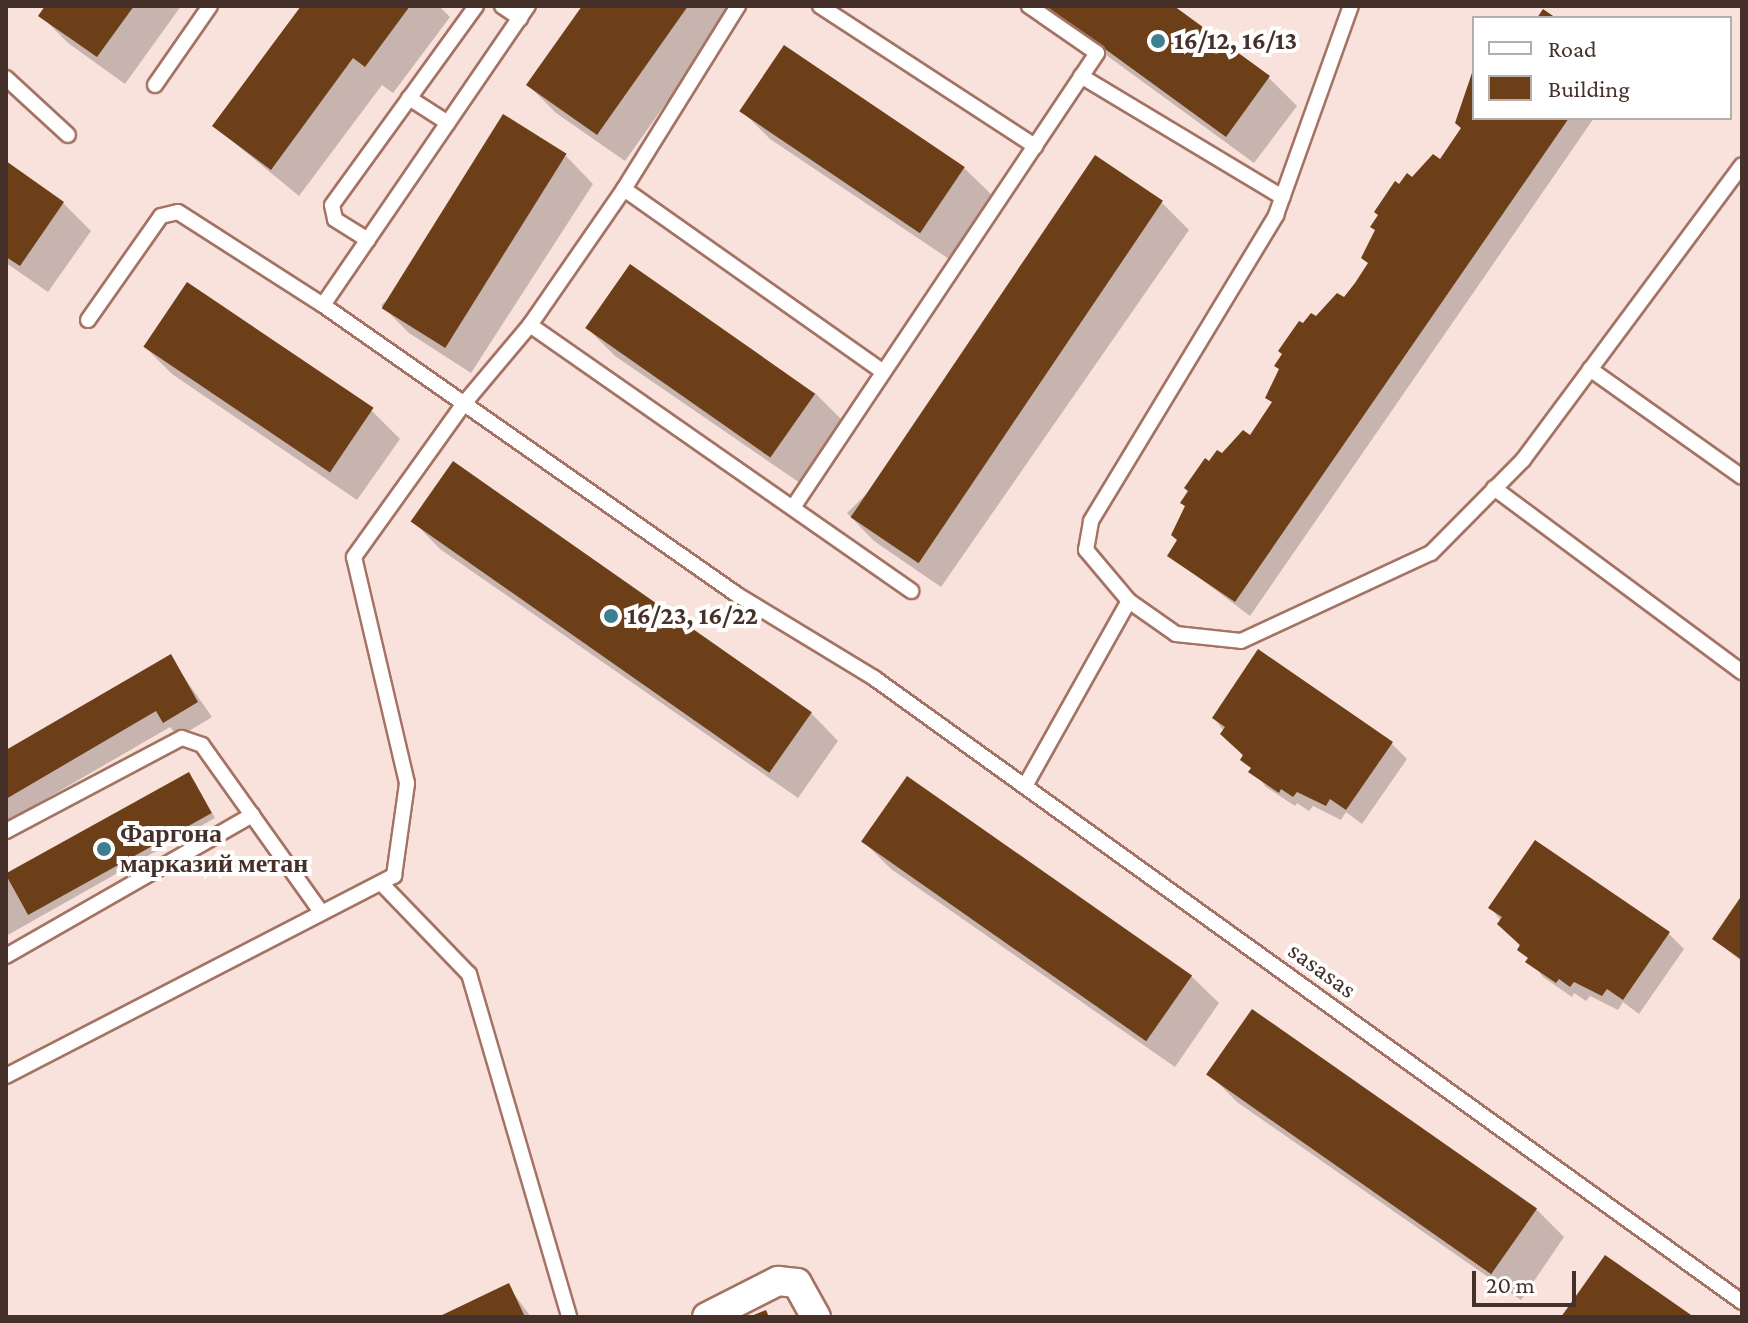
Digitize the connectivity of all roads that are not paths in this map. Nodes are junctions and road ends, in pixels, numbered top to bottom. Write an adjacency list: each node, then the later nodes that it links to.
1 (210, 6): 11 (lane)
2 (476, 6): 12 (lane)
3 (502, 6): 8 (lane)
4 (738, 6): 17 (lane)
5 (820, 6): 15 (lane)
6 (1029, 6): 9 (lane)
7 (1351, 6): 18 (lane)
8 (524, 12): 13 (lane)
9 (1081, 76): 15 (lane); 18 (lane)
10 (6, 78): 14 (lane)
11 (155, 85)
12 (409, 98): 13 (lane); 19 (lane)
13 (448, 123): 19 (lane)
14 (68, 135)
15 (1035, 146): 24 (lane)
16 (1742, 165): 23 (lane)
17 (624, 189): 22 (lane); 24 (lane)
18 (1282, 197): 30 (lane)
19 (368, 240): 20 (lane)
20 (323, 305): 21 (lane, sasasas); 25 (lane, sasasas)
21 (88, 320)
22 (530, 325): 25 (lane); 28 (lane)
23 (1590, 369): 26 (lane); 27 (lane)
24 (883, 372): 28 (lane)
25 (462, 406): 32 (lane, sasasas); 35 (lane)
26 (1742, 477)
27 (1494, 488): 30 (lane); 31 (lane)
28 (794, 506): 29 (lane)
29 (912, 591)
30 (1129, 601): 32 (lane)
31 (1742, 672)
32 (1025, 786): 39 (lane, sasasas)
33 (252, 815): 34 (lane); 36 (lane); 37 (lane)
34 (6, 831)
35 (381, 883): 36 (lane); 40 (lane)
36 (322, 913): 38 (lane)
37 (6, 956)
38 (6, 1076)
39 (1742, 1302)
40 (569, 1317)
41 (707, 1317): 42 (street)
42 (816, 1317)

